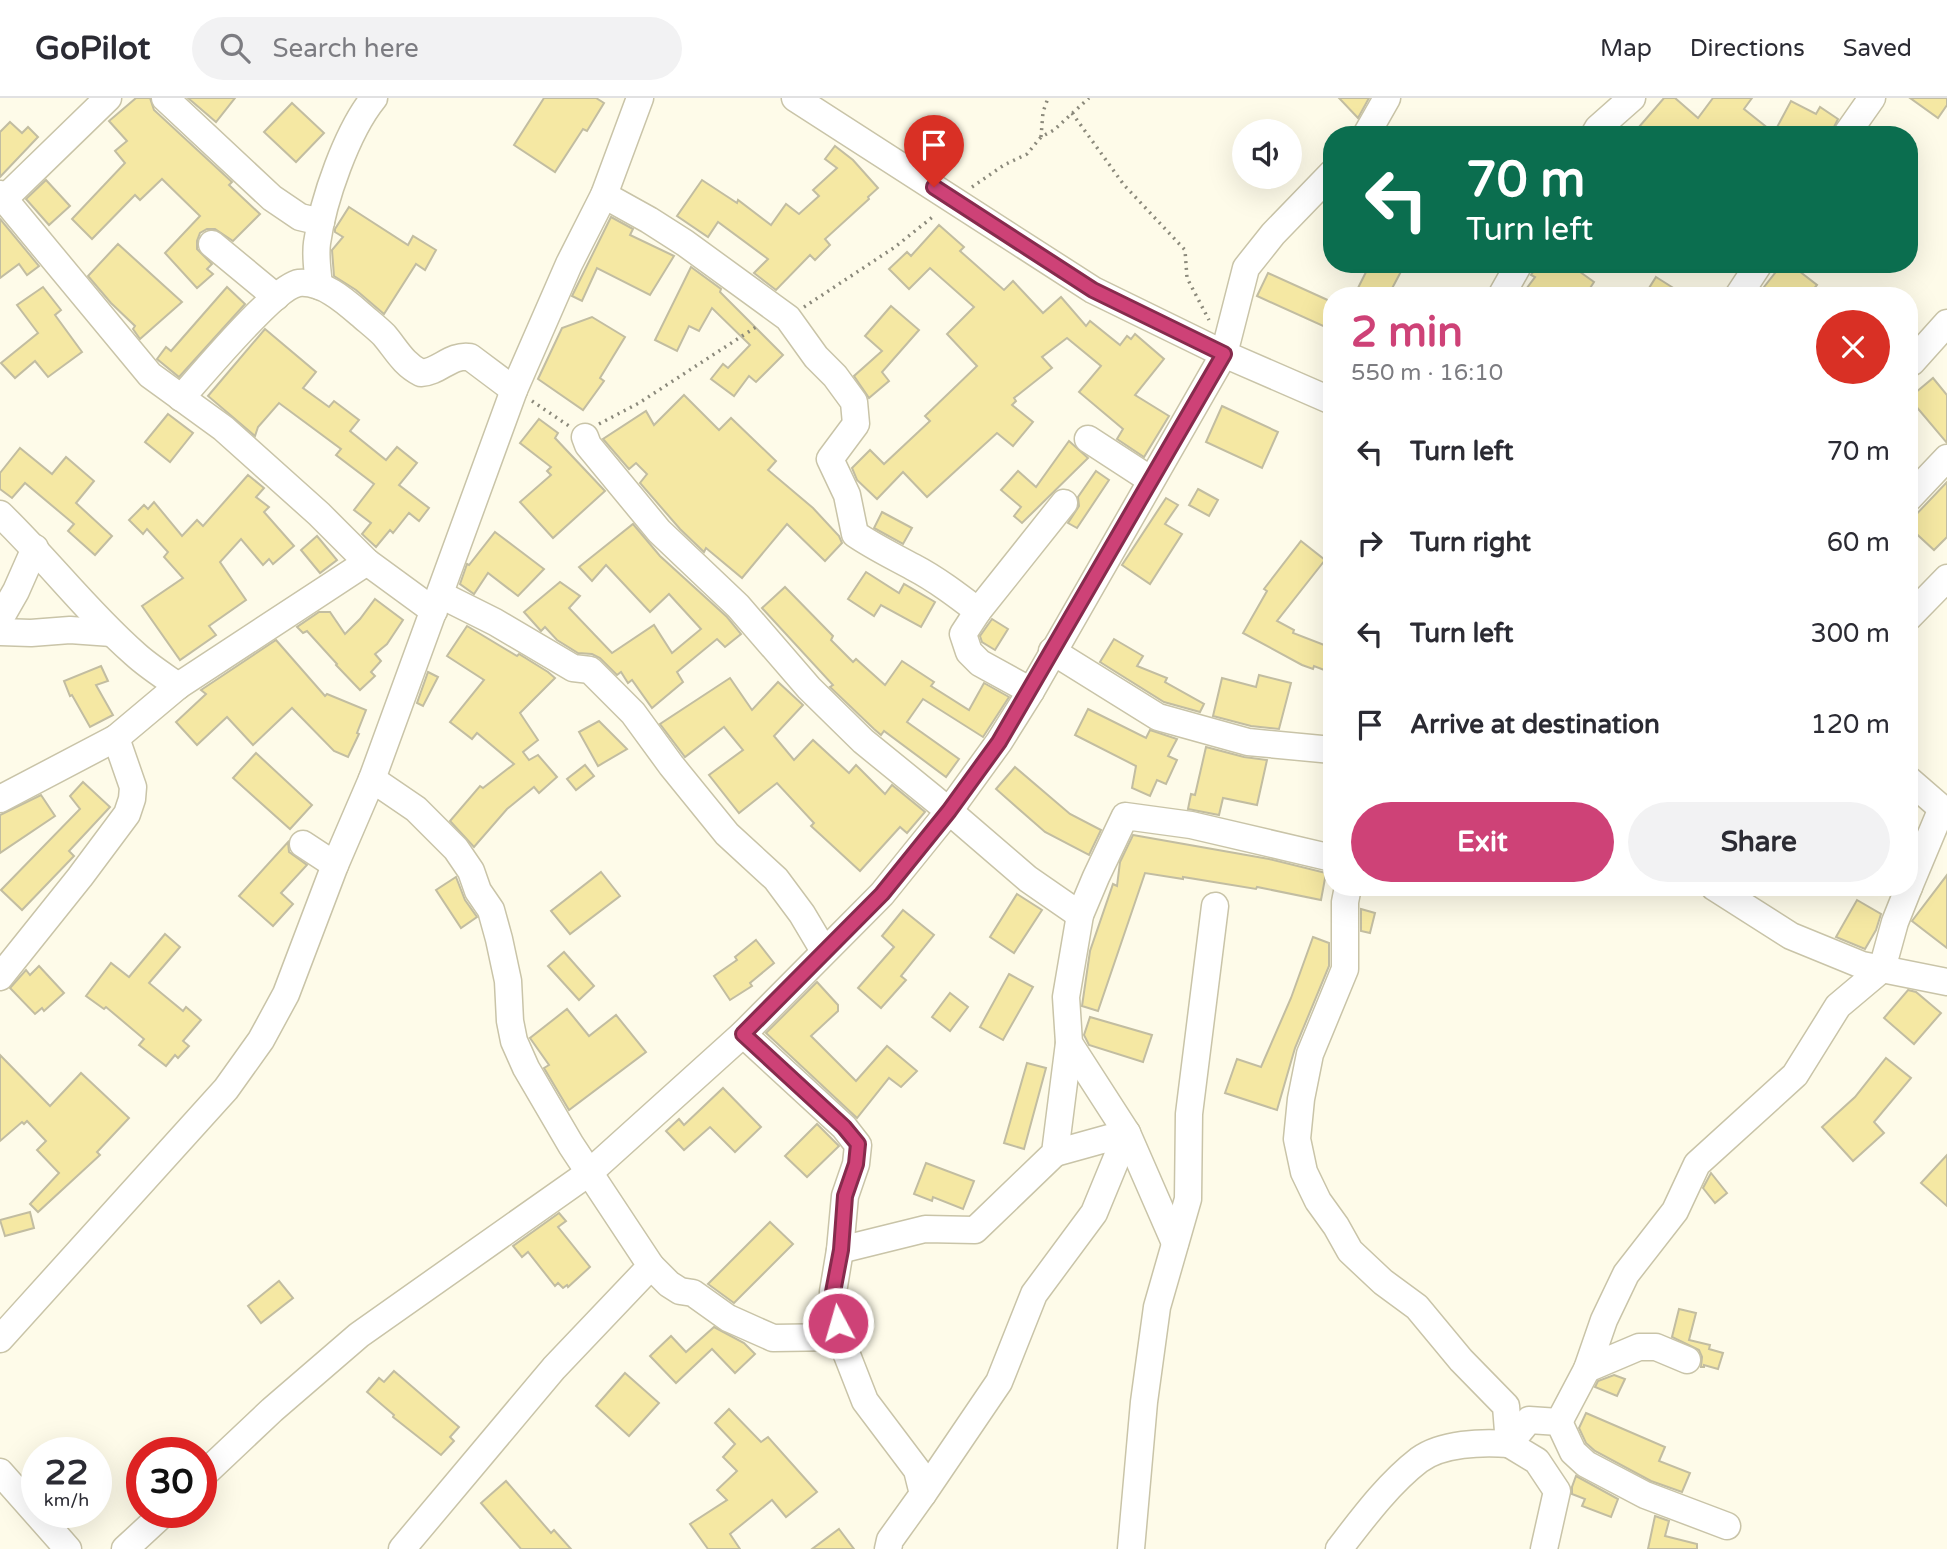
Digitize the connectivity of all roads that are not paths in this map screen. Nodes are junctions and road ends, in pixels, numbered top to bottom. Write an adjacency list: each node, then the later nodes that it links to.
1 (108, 98): 14 (street)
2 (165, 98): 15 (street)
3 (374, 98): 15 (street)
4 (640, 98): 13 (street)
5 (795, 98): 20 (street)
6 (1387, 98): 9 (street)
7 (1632, 98): 10 (street)
8 (1871, 98): 11 (street)
9 (1371, 126)
10 (1600, 126)
11 (1852, 126)
12 (1323, 182): 20 (street)
13 (604, 195): 22 (street); 37 (street)
14 (2, 196): 24 (street)
15 (321, 222): 17 (street)
16 (212, 244): 18 (street)
17 (318, 286): 18 (street); 22 (street)
18 (276, 297): 24 (street)
19 (1947, 323): 21 (street)
20 (1224, 354): 23 (street); 28 (street)
21 (1918, 355)
22 (514, 390): 35 (street)
23 (1323, 397)
24 (181, 398): 33 (street)
25 (585, 438): 49 (street)
26 (1088, 439): 28 (street)
27 (1947, 458): 29 (street)
28 (1151, 480): 41 (street)
29 (1918, 489)
30 (1064, 503): 37 (street)
31 (0, 514): 32 (street)
32 (35, 548): 38 (street); 40 (street)
33 (367, 562): 35 (street); 42 (street)
34 (1947, 578): 36 (street)
35 (437, 603): 46 (street); 60 (street)
36 (1918, 608)
37 (978, 611): 43 (street)
38 (0, 619)
39 (0, 632): 40 (street)
40 (112, 633): 42 (street)
41 (1052, 651): 43 (street); 45 (street)
42 (178, 687): 44 (street)
43 (1031, 691): 49 (street)
44 (117, 738): 48 (street); 62 (street)
45 (1323, 749)
46 (372, 779): 53 (street); 68 (street)
47 (1918, 788): 50 (street)
48 (0, 799)
49 (949, 811): 59 (street); 60 (street)
50 (1944, 811): 54 (street)
51 (303, 844): 53 (street)
52 (1323, 857): 59 (street)
53 (335, 864): 74 (street)
54 (1918, 867)
55 (1346, 896): 79 (street)
56 (1728, 896): 61 (street)
57 (1905, 896): 61 (street)
58 (1215, 906): 69 (street)
59 (1080, 915): 65 (street)
60 (824, 951): 64 (street)
61 (1882, 969): 63 (street); 72 (street)
62 (0, 977)
63 (1947, 982)
64 (743, 1034): 68 (street); 70 (street)
65 (1069, 1043): 66 (street); 67 (street)
66 (1127, 1133): 67 (street); 69 (street); 82 (street)
67 (1055, 1153): 70 (street)
68 (590, 1172): 71 (street); 80 (street)
69 (1175, 1243): 89 (street)
70 (841, 1250): 73 (street)
71 (651, 1266): 73 (street); 87 (street)
72 (1604, 1320): 75 (street); 77 (street)
73 (840, 1337): 82 (street)
74 (0, 1339)
75 (1639, 1347): 76 (street); 77 (street)
76 (1687, 1360)
77 (1587, 1369): 78 (street)
78 (1559, 1422): 79 (street); 83 (street)
79 (1509, 1444): 90 (street); 91 (street)
80 (217, 1462)
81 (4, 1484): 85 (street)
82 (923, 1494): 88 (street)
83 (1727, 1526)
84 (148, 1528): 86 (street)
85 (68, 1549)
86 (125, 1549)
87 (402, 1549)
88 (888, 1549)
89 (1131, 1549)
90 (1339, 1549)
91 (1544, 1549)

